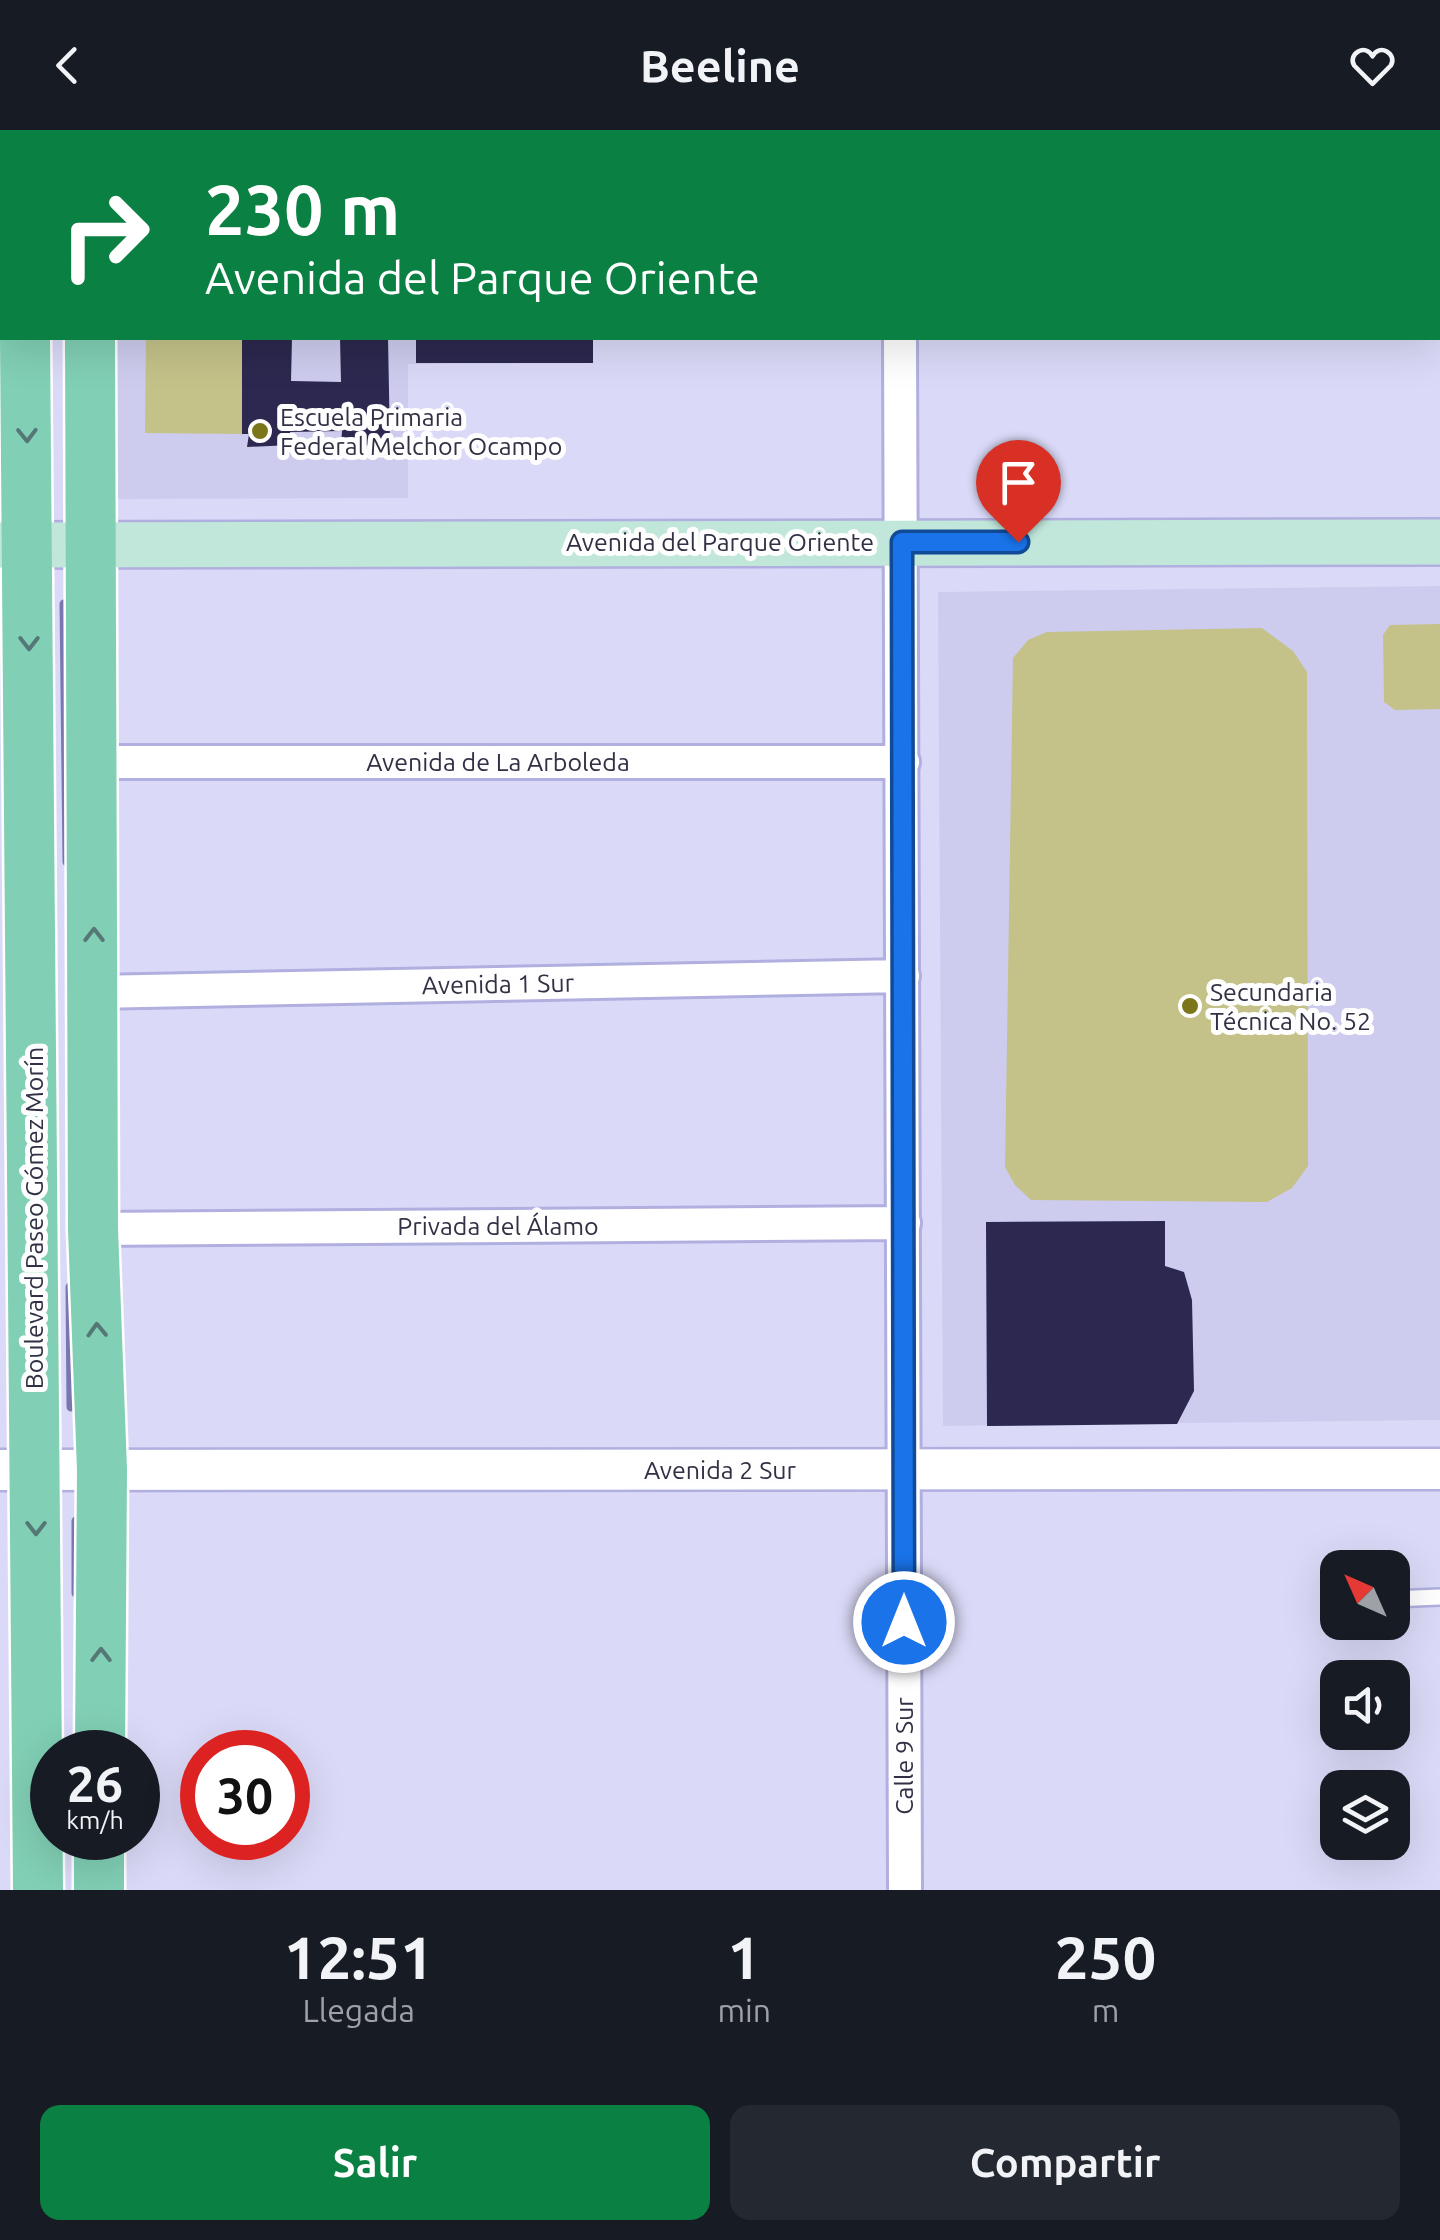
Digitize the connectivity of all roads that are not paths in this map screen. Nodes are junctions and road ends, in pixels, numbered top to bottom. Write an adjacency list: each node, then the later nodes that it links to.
1 (25, 340): 7 (main road, Boulevard Paseo Gómez Morín, one-way to 7)
2 (90, 340): 4 (main road)
3 (900, 340): 5 (street, Calle 9 Sur)
4 (93, 542): 5 (main road, Avenida del Parque Oriente); 7 (main road, Avenida del Parque Oriente); 8 (main road)
5 (902, 542): 6 (main road, Avenida del Parque Oriente); 9 (street, Calle 9 Sur)
6 (1440, 542)
7 (15, 545): 11 (main road, Boulevard Paseo Gómez Morín, one-way to 11)
8 (94, 762): 9 (street, Avenida de La Arboleda); 12 (main road, one-way to 8)
9 (903, 762): 10 (street, Calle 9 Sur)
10 (903, 976): 12 (street, Avenida 1 Sur); 13 (street, Calle 9 Sur)
11 (16, 984): 16 (main road, Boulevard Paseo Gómez Morín)
12 (94, 992): 14 (main road)
13 (904, 1223): 14 (street, Privada del Álamo); 18 (street, Calle 9 Sur)
14 (93, 1229): 17 (main road, one-way to 14)
15 (1440, 1469): 18 (street, Avenida 2 Sur)
16 (18, 1470): 17 (street, Avenida 2 Sur); 23 (main road, Boulevard Paseo Gómez Morín, one-way to 23)
17 (102, 1470): 18 (street, Avenida 2 Sur); 21 (main road, one-way to 17)
18 (904, 1470): 25 (street, Calle 9 Sur)
19 (1440, 1597): 20 (lane)
20 (1410, 1598)
21 (100, 1730)
22 (100, 1860): 24 (main road)
23 (38, 1890)
24 (99, 1890)
25 (904, 1890)

